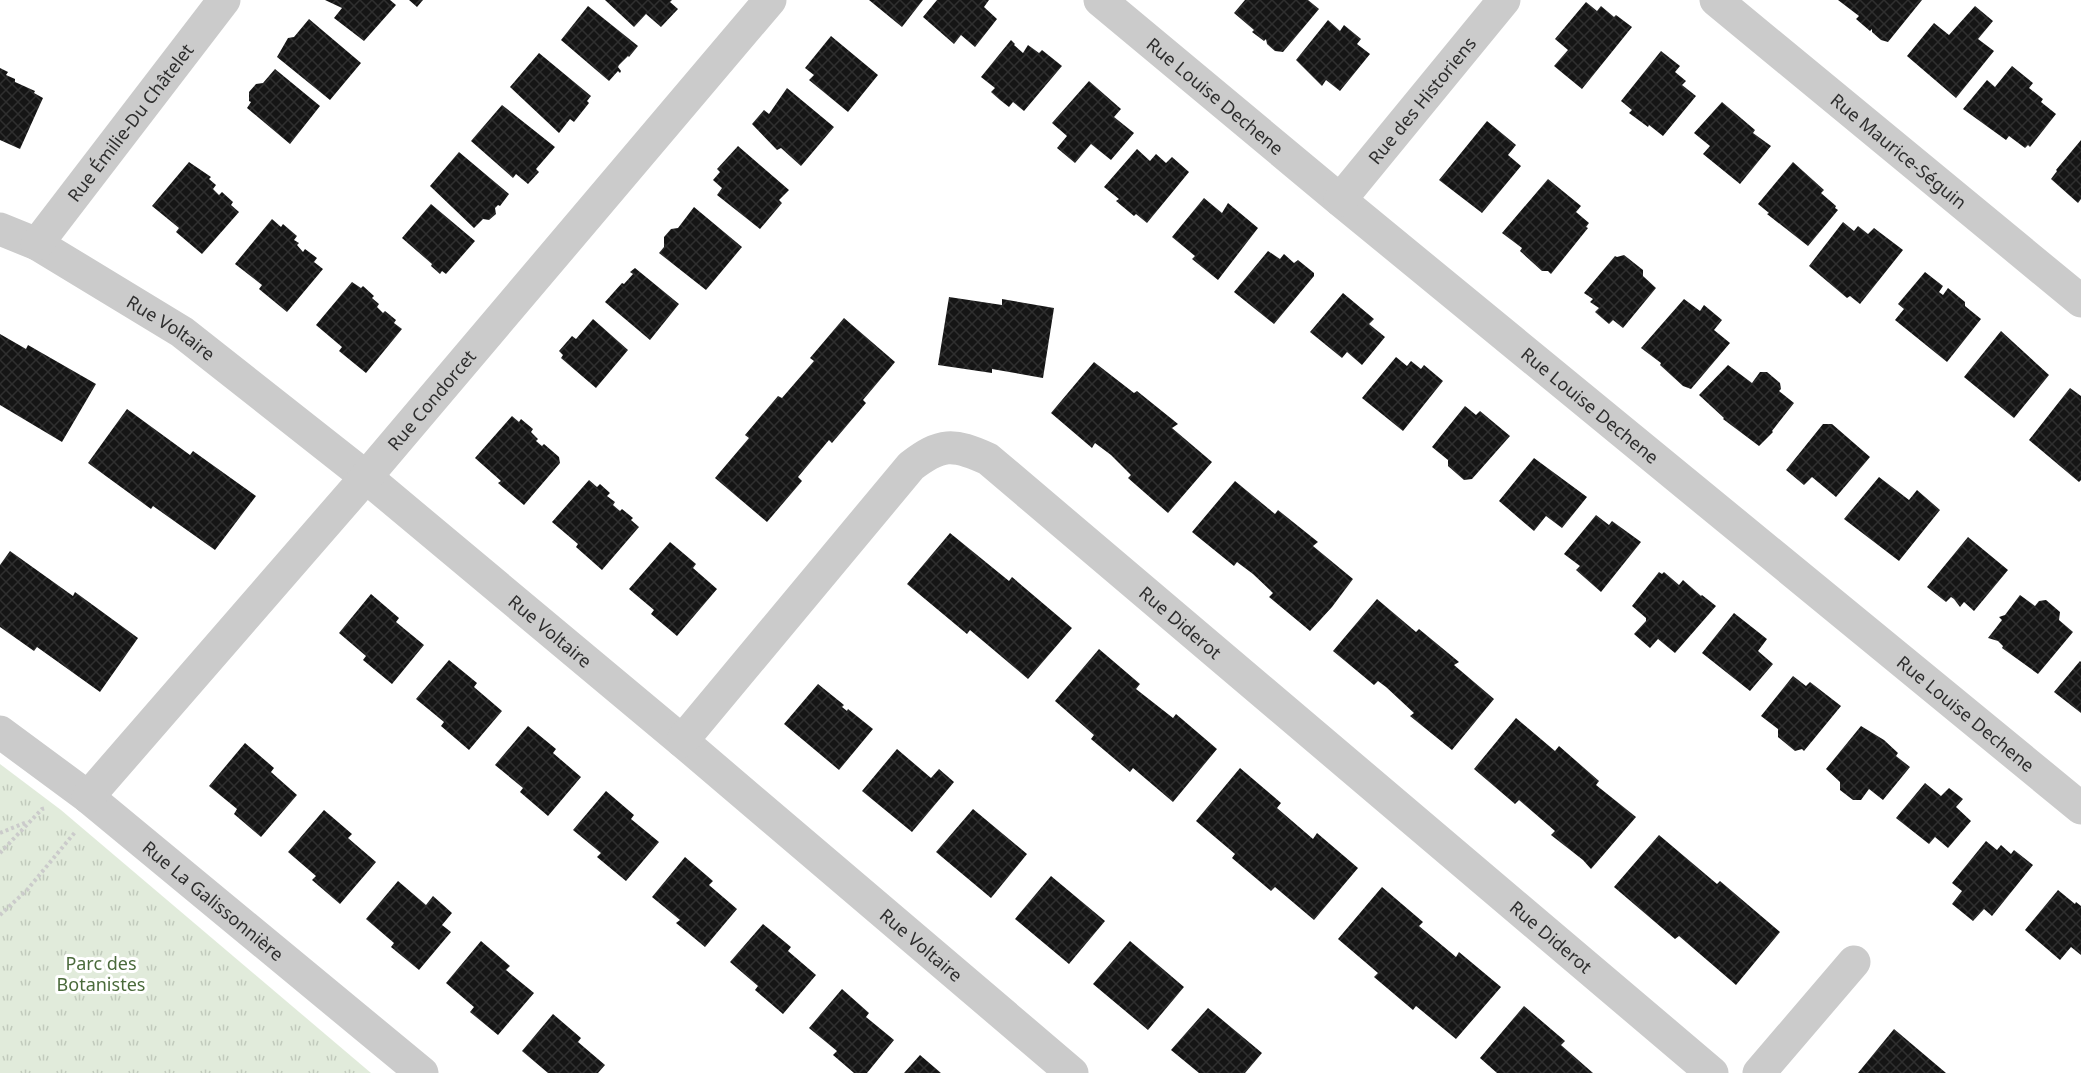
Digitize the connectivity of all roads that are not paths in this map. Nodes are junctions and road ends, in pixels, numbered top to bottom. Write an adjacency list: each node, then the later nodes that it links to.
1 (224, 0): 8 (street, Rue Émilie-Du Châtelet)
2 (770, 0): 10 (street, Rue Condorcet)
3 (1100, 0): 6 (street, Rue Louise Dechene)
4 (1504, 0): 6 (street, Rue des Historiens)
5 (1716, 0): 9 (street, Rue Maurice-Séguin)
6 (1340, 200): 14 (street, Rue Louise Dechene)
7 (0, 229): 8 (street, Rue Voltaire)
8 (37, 244): 10 (street, Rue Voltaire)
9 (2081, 301)
10 (366, 477): 12 (street, Rue Voltaire); 13 (street, Rue Condorcet)
11 (0, 732): 13 (street, Rue La Galissonnière)
12 (682, 741): 17 (street, Rue Voltaire); 18 (street, Rue Diderot)
13 (92, 801): 16 (street, Rue La Galissonnière)
14 (2081, 808)
15 (1854, 962): 19 (street)
16 (422, 1073)
17 (1072, 1073)
18 (1712, 1073)
19 (1760, 1073)

